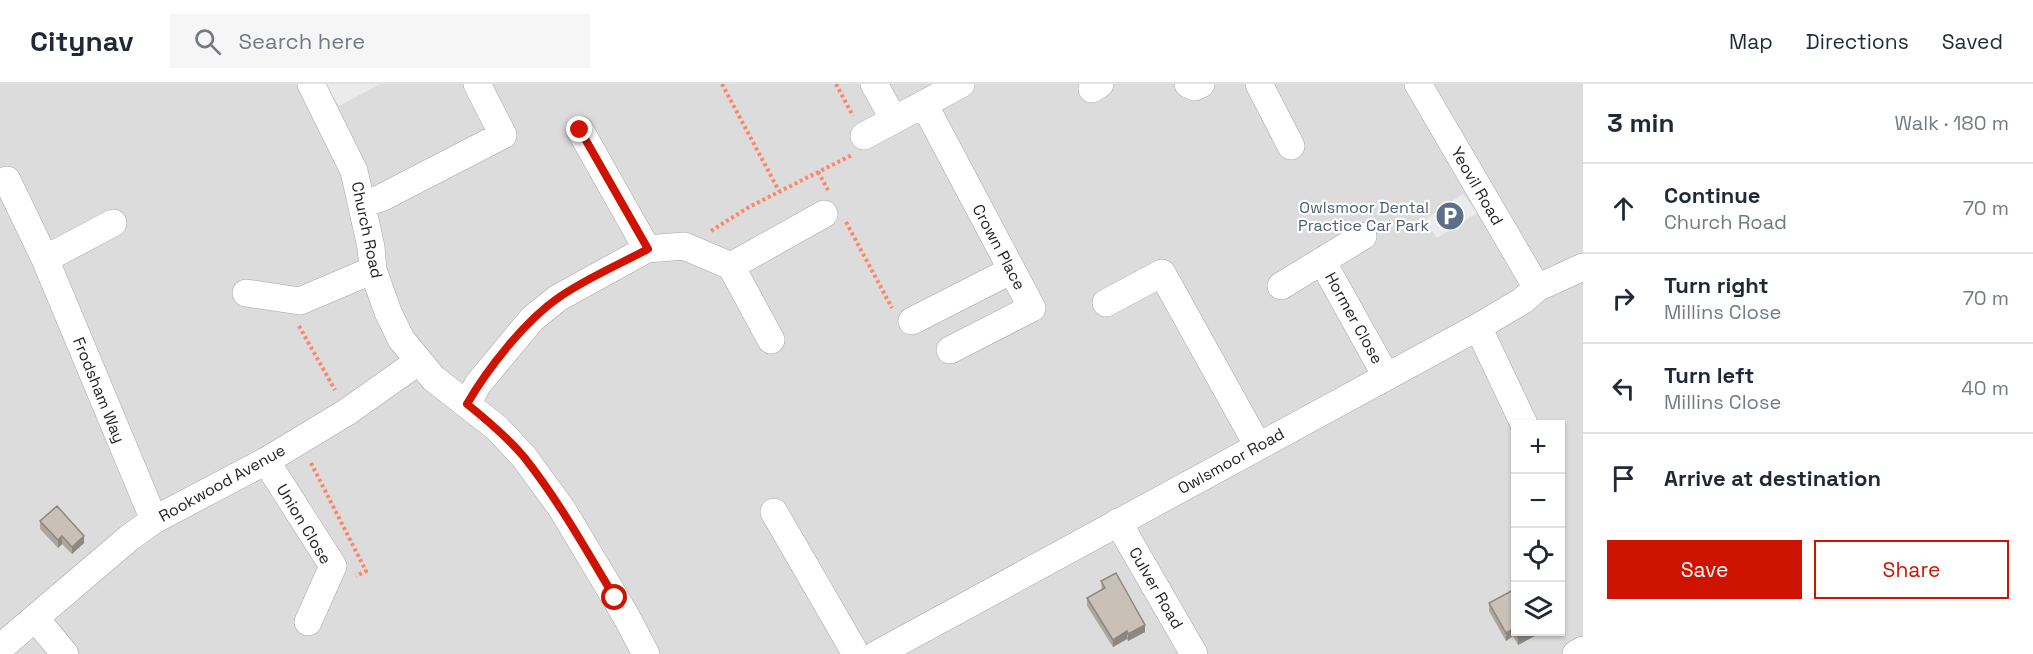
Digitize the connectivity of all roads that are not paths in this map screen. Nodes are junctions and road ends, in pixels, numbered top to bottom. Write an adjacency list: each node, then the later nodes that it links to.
1 (312, 84): 15 (street, Church Road)
2 (477, 84): 15 (street)
3 (874, 84): 10 (street)
4 (961, 84): 9 (street)
5 (1188, 84): 6 (street)
6 (1201, 84)
7 (1258, 84): 13 (street)
8 (1418, 84): 27 (street, Yeovil Road)
9 (924, 104): 10 (street); 25 (street, Crown Place)
10 (894, 120): 12 (street)
11 (580, 130): 19 (street)
12 (864, 136)
13 (1291, 146)
14 (7, 180): 20 (street, Frodsham Way)
15 (362, 204): 24 (street, Church Road)
16 (833, 210): 22 (street)
17 (113, 223): 20 (street)
18 (1363, 236): 21 (street, Hormer Close)
19 (648, 249): 22 (street); 36 (street)
20 (45, 258): 41 (street, Frodsham Way)
21 (1322, 261): 26 (street, Hormer Close); 35 (street, Hormer Close)
22 (731, 266): 32 (street)
23 (1583, 267): 27 (street, Owlsmoor Road)
24 (373, 270): 28 (street); 34 (street, Church Road)
25 (1012, 270): 30 (street); 33 (street, Crown Place)
26 (1281, 286)
27 (1537, 288): 31 (street, Owlsmoor Road)
28 (246, 293)
29 (1106, 303): 38 (street)
30 (912, 321)
31 (1478, 327): 35 (street, Owlsmoor Road); 37 (street)
32 (771, 340)
33 (950, 350)
34 (419, 361): 36 (street, Church Road); 39 (street, Rookwood Avenue)
35 (1386, 376): 38 (street, Owlsmoor Road)
36 (467, 404): 48 (street, Church Road)
37 (1522, 420)
38 (1258, 446): 42 (street, Owlsmoor Road)
39 (266, 461): 41 (street, Rookwood Avenue); 44 (street, Union Close)
40 (774, 512): 49 (street)
41 (154, 520): 43 (street, Rookwood Avenue)
42 (1118, 522): 50 (street, Owlsmoor Road); 51 (street, Culver Road)
43 (36, 619): 45 (street, Rookwood Avenue); 47 (street)
44 (308, 622)
45 (0, 648)
46 (1583, 650): 52 (street)
47 (65, 654)
48 (645, 654)
49 (856, 654)
50 (878, 654)
51 (1194, 654)
52 (1576, 654)

